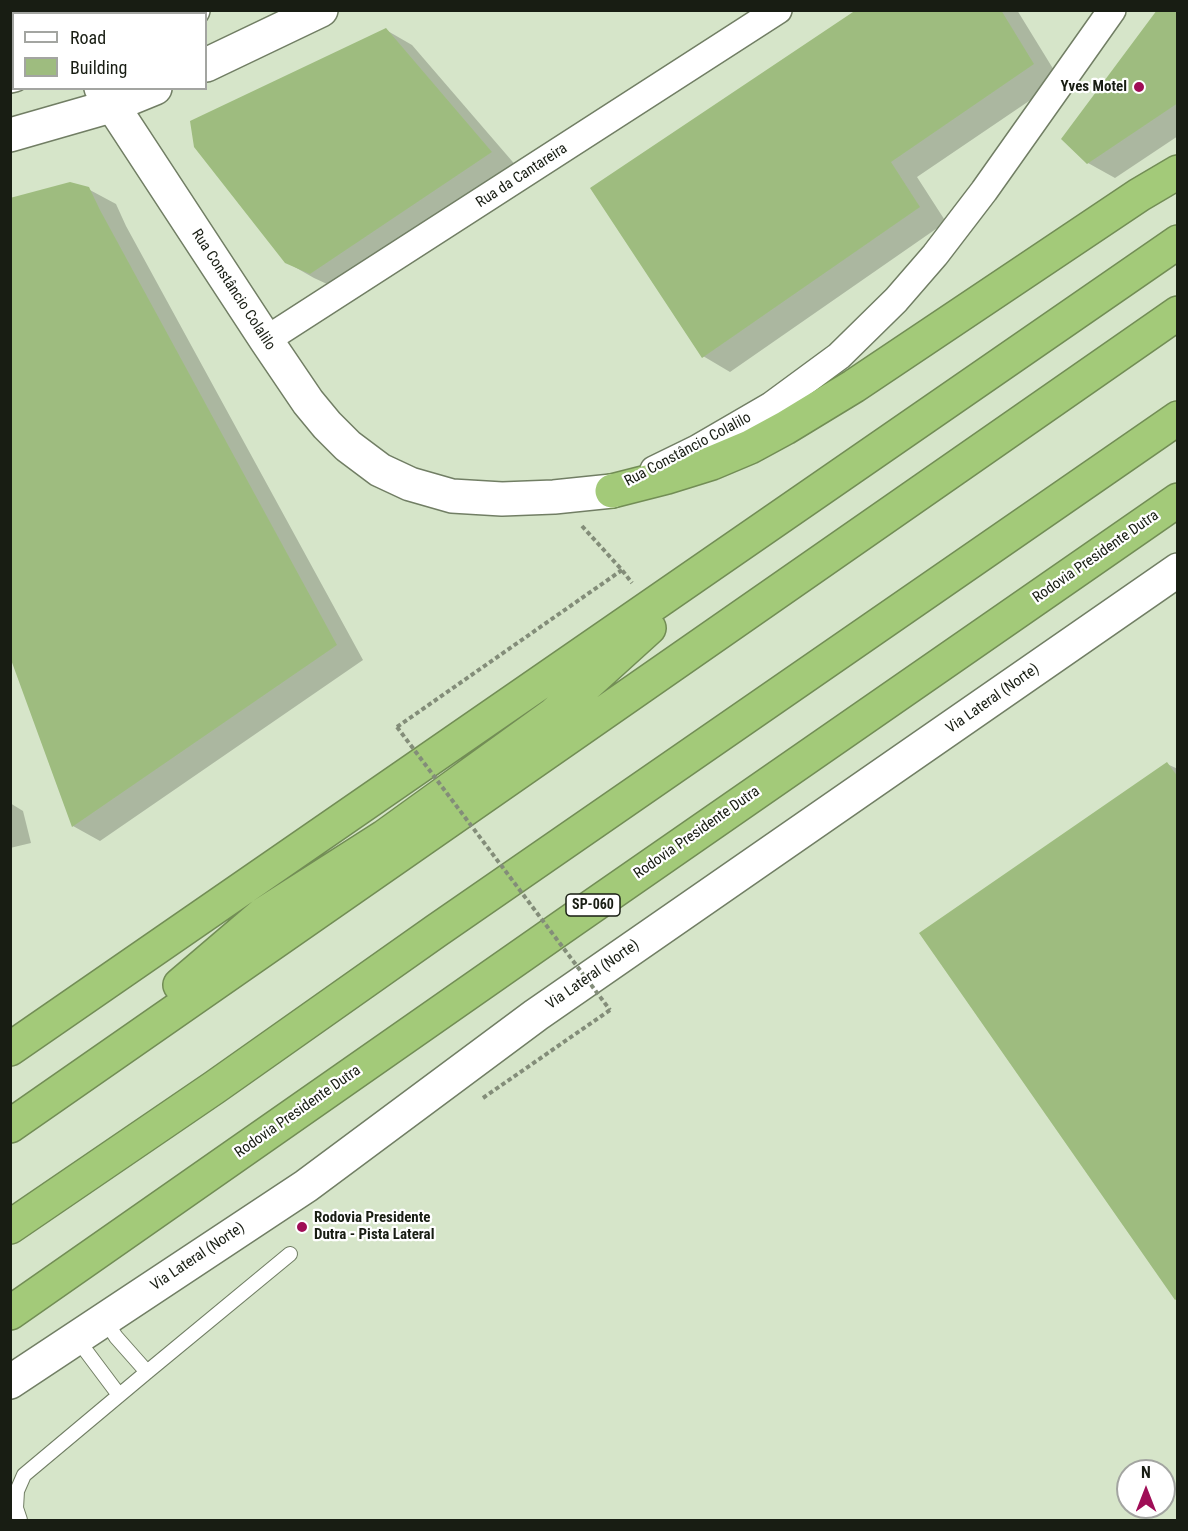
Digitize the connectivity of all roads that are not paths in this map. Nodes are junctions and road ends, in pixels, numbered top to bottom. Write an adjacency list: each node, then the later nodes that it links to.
1 (321, 10): 4 (main road)
2 (778, 10): 11 (street, Rua da Cantareira)
3 (1112, 10): 13 (street, Rua Constâncio Colalilo)
4 (207, 65)
5 (144, 90): 6 (main road)
6 (106, 97): 7 (main road); 11 (main road, Rua Constâncio Colalilo)
7 (10, 135)
8 (1178, 172): 13 (highway)
9 (1178, 242): 16 (highway)
10 (1178, 314): 17 (highway)
11 (266, 340): 13 (main road, Rua Constâncio Colalilo)
12 (1178, 418): 20 (highway)
13 (612, 491)
14 (1178, 500): 22 (highway, Rodovia Presidente Dutra / SP-060)
15 (1178, 570): 23 (main road, Via Lateral (Norte))
16 (681, 585): 17 (highway); 18 (highway)
17 (147, 1031): 19 (highway)
18 (10, 1049)
19 (10, 1126)
20 (10, 1227)
21 (290, 1254): 25 (lane)
22 (10, 1313)
23 (104, 1319): 24 (main road, Via Lateral (Norte)); 25 (lane)
24 (77, 1339): 26 (main road, Via Lateral (Norte)); 27 (lane)
25 (147, 1371): 27 (lane)
26 (10, 1382)
27 (119, 1395): 28 (lane)
28 (20, 1521)

